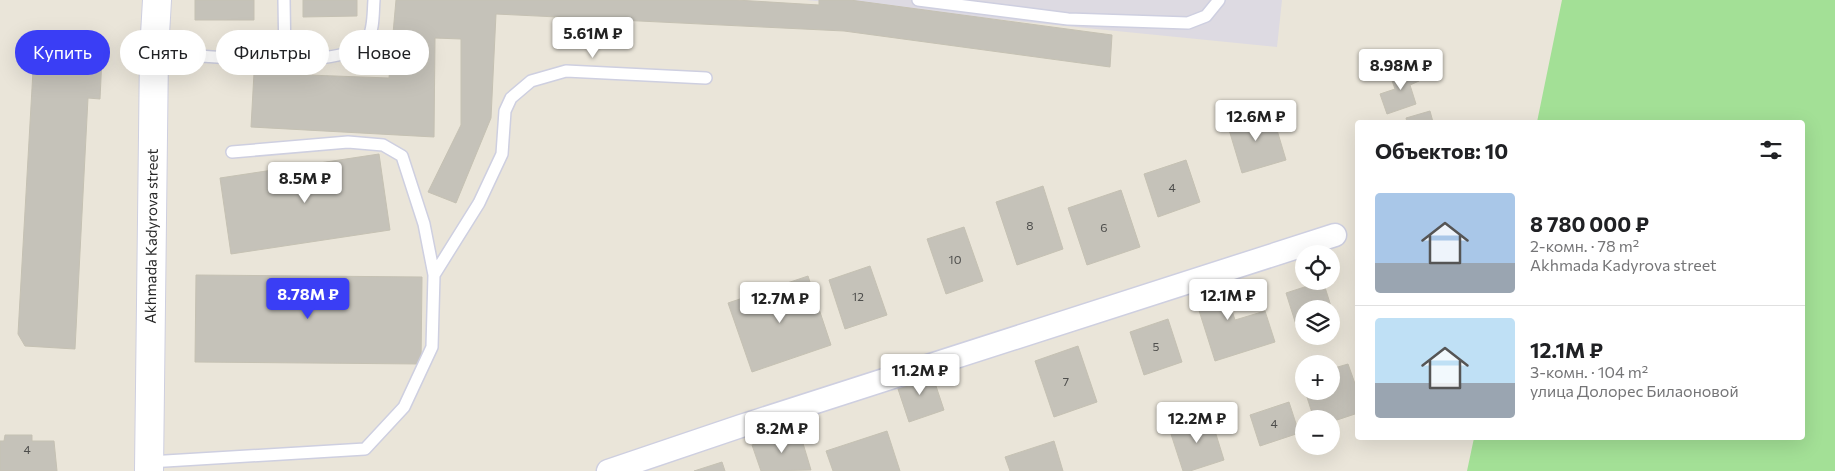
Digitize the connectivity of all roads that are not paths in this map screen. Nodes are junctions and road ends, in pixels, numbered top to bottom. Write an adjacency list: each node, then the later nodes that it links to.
1 (157, 0): 6 (street, Akhmada Kadyrova street)
2 (284, 0): 7 (lane)
3 (374, 0): 8 (lane)
4 (918, 0): 5 (lane)
5 (1219, 0)
6 (155, 30)
7 (284, 30)
8 (329, 57)
9 (154, 75): 14 (street, Akhmada Kadyrova street)
10 (706, 78): 13 (lane)
11 (232, 152): 13 (lane)
12 (1335, 234): 15 (street)
13 (434, 275): 14 (lane)
14 (149, 467)
15 (608, 471)

